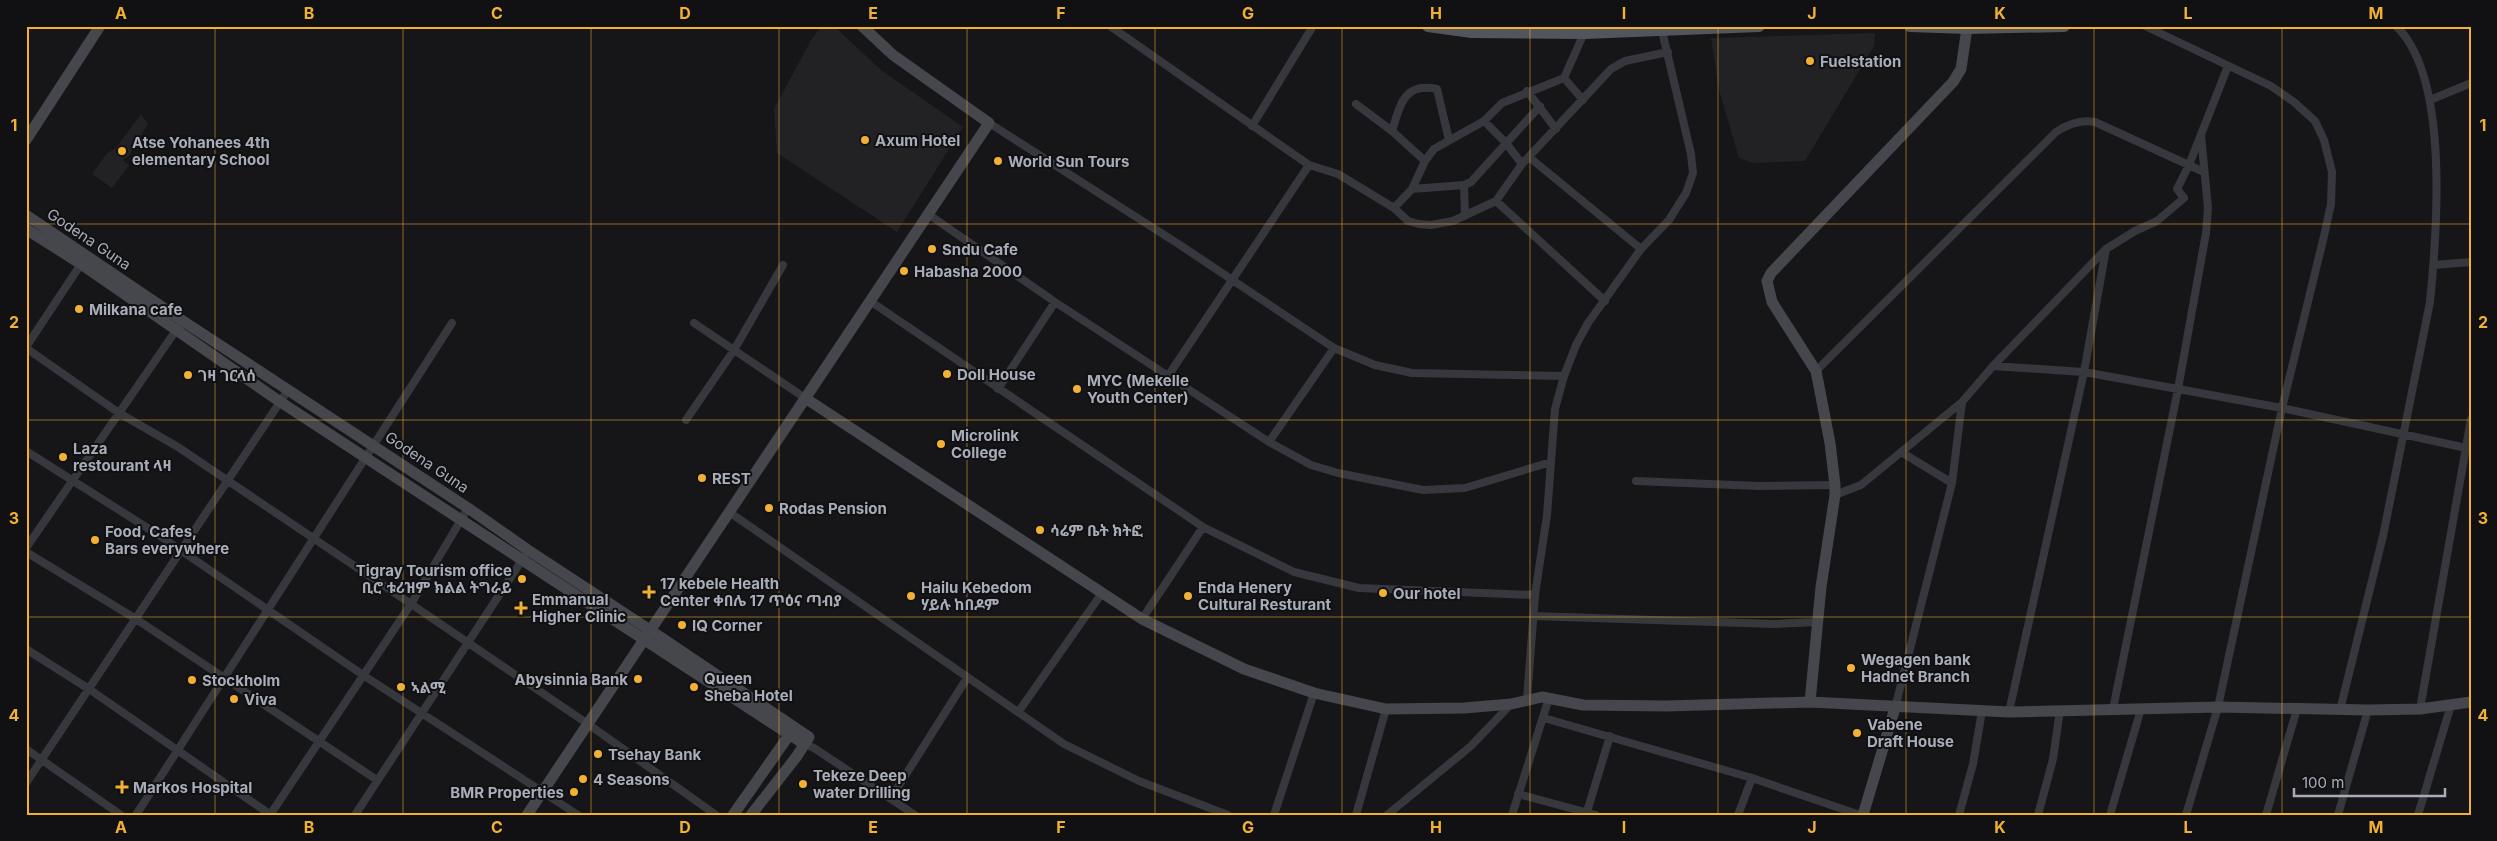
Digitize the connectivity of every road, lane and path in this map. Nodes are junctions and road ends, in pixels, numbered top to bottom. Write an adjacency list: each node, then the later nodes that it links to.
1 (100, 26): 29 (street)
2 (862, 26): 24 (street)
3 (1110, 26): 25 (street)
4 (1314, 26): 25 (street)
5 (1428, 26): 13 (main road)
6 (1759, 26): 12 (main road)
7 (1910, 26): 11 (main road)
8 (2064, 26): 11 (main road)
9 (2145, 26): 15 (street)
10 (2396, 26): 20 (street)
11 (1967, 27): 63 (street)
12 (1662, 31): 13 (main road); 14 (street)
13 (1584, 32): 16 (street)
14 (1668, 52): 19 (street); 46 (street)
15 (2228, 66): 28 (street); 73 (street)
16 (1564, 78): 18 (street); 19 (street)
17 (2471, 84): 20 (street)
18 (1527, 92): 22 (street); 23 (street)
19 (1583, 100): 26 (street)
20 (2430, 100): 51 (street)
21 (1356, 104): 27 (street)
22 (1540, 106): 26 (street); 31 (street)
23 (1484, 121): 30 (street); 31 (street)
24 (989, 123): 42 (street); 52 (street)
25 (1252, 126): 36 (street)
26 (1556, 129): 32 (street)
27 (1392, 131): 30 (street); 33 (street)
28 (2201, 132): 35 (street); 37 (street)
29 (26, 140)
30 (1449, 140): 33 (street)
31 (1506, 143): 34 (street); 38 (street)
32 (1529, 157): 34 (street); 46 (street)
33 (1425, 161): 39 (street)
34 (1522, 164): 40 (street)
35 (2189, 165): 37 (street); 47 (street); 63 (street)
36 (1310, 166): 41 (street); 52 (street)
37 (2204, 172): 68 (street)
38 (1464, 185): 39 (street); 44 (street)
39 (1412, 190): 41 (street)
40 (1496, 201): 44 (street); 54 (street)
41 (1394, 208): 44 (street)
42 (928, 214): 53 (street); 55 (street)
43 (26, 215): 48 (street, Godena Guna)
44 (1465, 216)
45 (26, 229): 48 (street, Godena Guna)
46 (1641, 249): 54 (street)
47 (2106, 249): 62 (street); 64 (street)
48 (84, 259): 58 (street, Godena Guna); 59 (street)
49 (2471, 262): 51 (street)
50 (783, 265): 61 (street)
51 (2434, 266): 77 (street)
52 (1233, 280): 60 (street); 65 (street)
53 (870, 301): 67 (street); 70 (street)
54 (1605, 301): 66 (street)
55 (1055, 302): 65 (street); 67 (street)
56 (452, 323): 79 (street)
57 (694, 323): 61 (street)
58 (180, 325): 69 (street, Godena Guna); 71 (street, Godena Guna); 74 (street)
59 (26, 347): 74 (street)
60 (1334, 348): 66 (street); 78 (street)
61 (734, 350): 70 (street); 76 (street)
62 (1993, 366): 64 (street); 72 (street)
63 (1816, 371): 89 (street)
64 (2084, 372): 68 (street); 134 (street)
65 (1168, 376): 78 (street)
66 (1564, 376): 84 (street)
67 (998, 389): 93 (street)
68 (2178, 389): 73 (street); 125 (street)
69 (288, 390): 71 (street); 79 (street, Godena Guna)
70 (805, 398): 91 (street); 100 (street)
71 (279, 401): 83 (street, Godena Guna); 86 (street)
72 (1962, 402): 82 (street); 88 (street)
73 (2282, 408): 77 (street); 122 (street)
74 (119, 413): 85 (street); 86 (street)
75 (2471, 419): 80 (street)
76 (686, 420)
77 (2402, 433): 80 (street); 130 (street)
78 (1269, 442): 84 (street)
79 (374, 445): 83 (street); 90 (street, Godena Guna)
80 (2468, 448): 128 (street)
81 (26, 451): 85 (street)
82 (1901, 452): 88 (street); 89 (street)
83 (366, 457): 92 (street, Godena Guna); 94 (street)
84 (1552, 462): 101 (street)
85 (72, 481): 95 (street); 97 (street)
86 (225, 481): 94 (street); 97 (street)
87 (1636, 481): 89 (street)
88 (1952, 483): 123 (street)
89 (1835, 490): 107 (street)
90 (468, 508): 92 (street); 96 (street, Godena Guna)
91 (729, 512): 108 (street); 112 (street)
92 (461, 518): 99 (street, Godena Guna); 102 (street)
93 (1203, 527): 101 (street); 106 (street)
94 (314, 538): 102 (street); 103 (street)
95 (26, 548)
96 (528, 550): 99 (street); 108 (street, Godena Guna)
97 (182, 551): 103 (street); 105 (street)
98 (26, 552): 105 (street)
99 (521, 561): 108 (street, Godena Guna); 109 (street)
100 (1102, 593): 106 (street); 132 (street)
101 (1535, 595): 104 (street)
102 (411, 604): 109 (street); 111 (street)
103 (267, 611): 111 (street); 113 (street)
104 (1534, 616): 107 (street); 117 (street)
105 (136, 619): 113 (street); 114 (street)
106 (1142, 619): 115 (street)
107 (1818, 622): 118 (street)
108 (647, 634): 137 (street); 138 (street, Godena Guna)
109 (468, 642): 135 (street); 137 (street)
110 (26, 649): 114 (street)
111 (363, 675): 135 (street); 140 (street)
112 (967, 678): 132 (street); 150 (street)
113 (223, 679): 140 (street); 143 (street)
114 (89, 688): 143 (street); 144 (street)
115 (1314, 693): 124 (street); 163 (street)
116 (1549, 698): 117 (street); 118 (street); 136 (street)
117 (1527, 699): 120 (street)
118 (1810, 702): 123 (street)
119 (2471, 702): 121 (street)
120 (1511, 704): 124 (street); 165 (street)
121 (2451, 704): 128 (street); 176 (street)
122 (2218, 707): 126 (street); 127 (street); 173 (street)
123 (1895, 708): 133 (street); 169 (street)
124 (1386, 709): 164 (street)
125 (2113, 709): 126 (street); 129 (street)
126 (2141, 709): 172 (street)
127 (2297, 709): 130 (street); 174 (street)
128 (2420, 709): 131 (street)
129 (2060, 710): 134 (street); 171 (street)
130 (2340, 710): 131 (street)
131 (2368, 710): 175 (street)
132 (1019, 711): 162 (street)
133 (1982, 711): 134 (street); 170 (street)
134 (2009, 712)
135 (421, 713): 146 (street); 148 (street)
136 (1544, 718): 139 (street); 149 (street)
137 (588, 724): 148 (street); 158 (street)
138 (792, 732): 141 (street, Godena Guna); 159 (street)
139 (1610, 736): 145 (street); 151 (street)
140 (320, 742): 146 (street); 154 (street)
141 (809, 743): 150 (street); 160 (street)
142 (26, 750): 144 (street)
143 (177, 750): 153 (street); 154 (street)
144 (40, 759): 147 (street); 152 (street)
145 (1752, 778): 168 (street); 169 (street)
146 (377, 780): 155 (street)
147 (26, 783)
148 (542, 792): 156 (street); 157 (street)
149 (1518, 794): 151 (street); 166 (street)
150 (891, 798): 161 (street)
151 (1587, 814): 167 (street)
152 (121, 815)
153 (136, 815)
154 (270, 815)
155 (355, 815)
156 (527, 815)
157 (578, 815)
158 (716, 815)
159 (732, 815)
160 (751, 815)
161 (915, 815)
162 (1228, 815)
163 (1274, 815)
164 (1356, 815)
165 (1387, 815)
166 (1512, 815)
167 (1596, 815)
168 (1738, 815)
169 (1862, 815)
170 (1958, 815)
171 (2038, 815)
172 (2110, 815)
173 (2186, 815)
174 (2266, 815)
175 (2338, 815)
176 (2418, 815)

